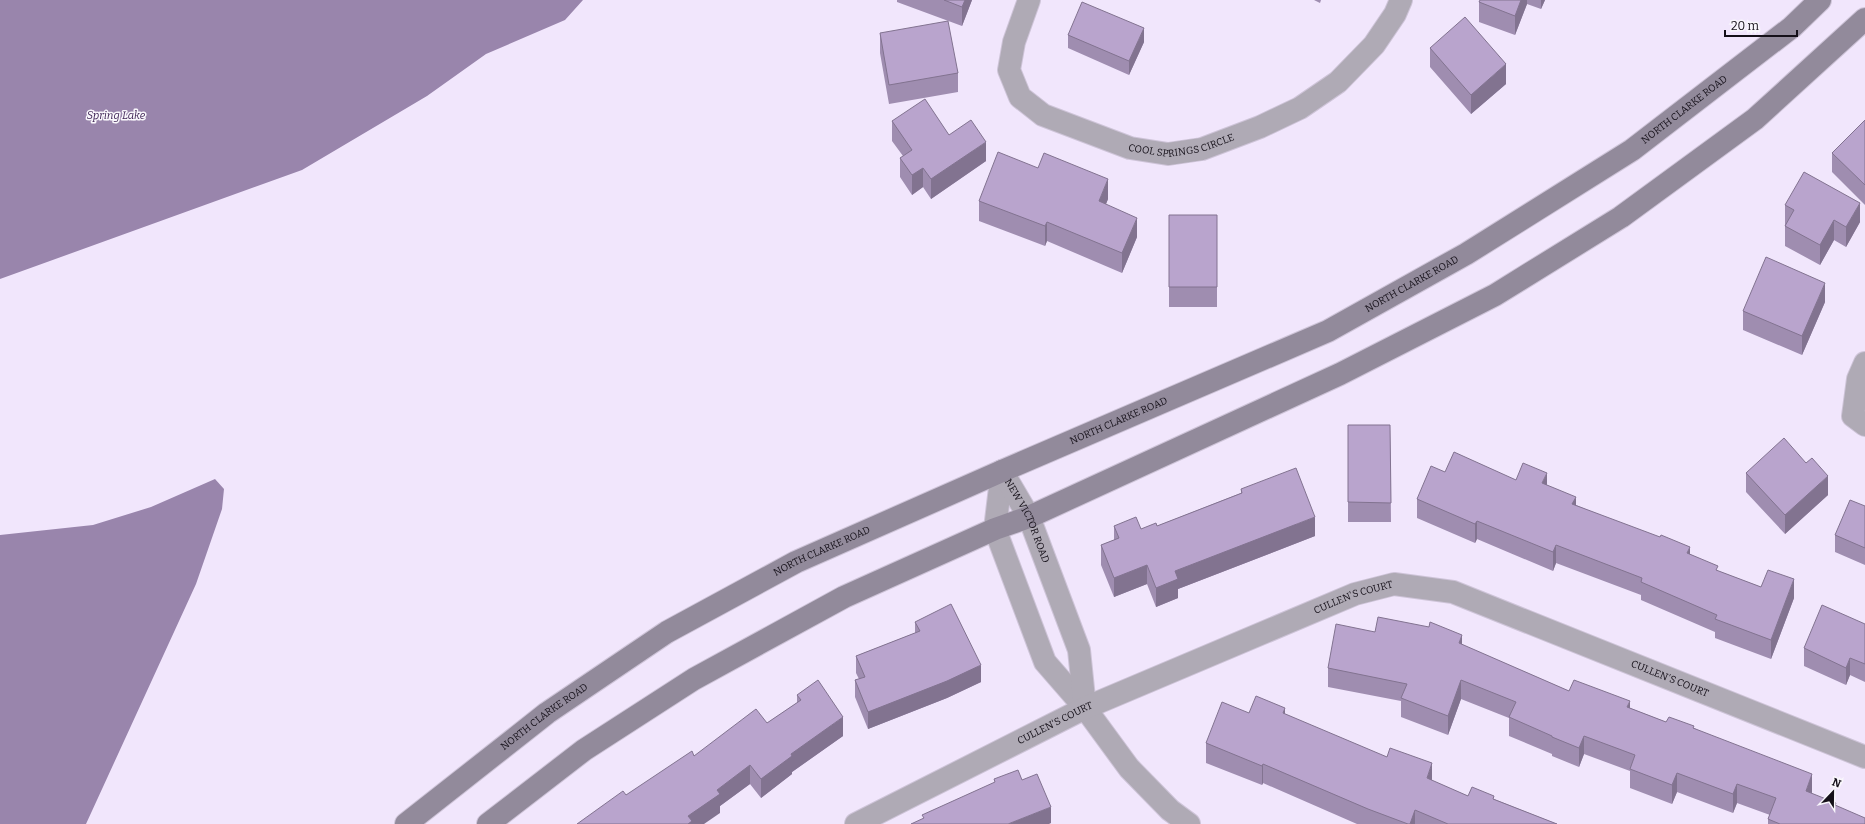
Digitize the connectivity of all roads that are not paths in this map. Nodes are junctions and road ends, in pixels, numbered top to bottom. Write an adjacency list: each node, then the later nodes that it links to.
1 (1029, 0): 2 (street, COOL SPRINGS CIRCLE)
2 (1402, 0)
3 (1820, 0): 7 (street, NORTH CLARKE ROAD)
4 (1865, 19): 8 (street)
5 (1865, 364): 6 (street)
6 (1865, 425)
7 (1002, 471): 8 (street, NEW VICTOR ROAD); 9 (street, NEW VICTOR ROAD); 12 (street, NORTH CLARKE ROAD)
8 (1029, 517): 9 (street); 10 (street, NEW VICTOR ROAD)
9 (995, 529): 10 (street, NEW VICTOR ROAD); 13 (street)
10 (1085, 708): 11 (street, CULLEN'S COURT); 14 (street, CULLEN'S COURT); 15 (street, NEW VICTOR ROAD)
11 (1865, 757)
12 (406, 824)
13 (488, 824)
14 (856, 824)
15 (1189, 824)

